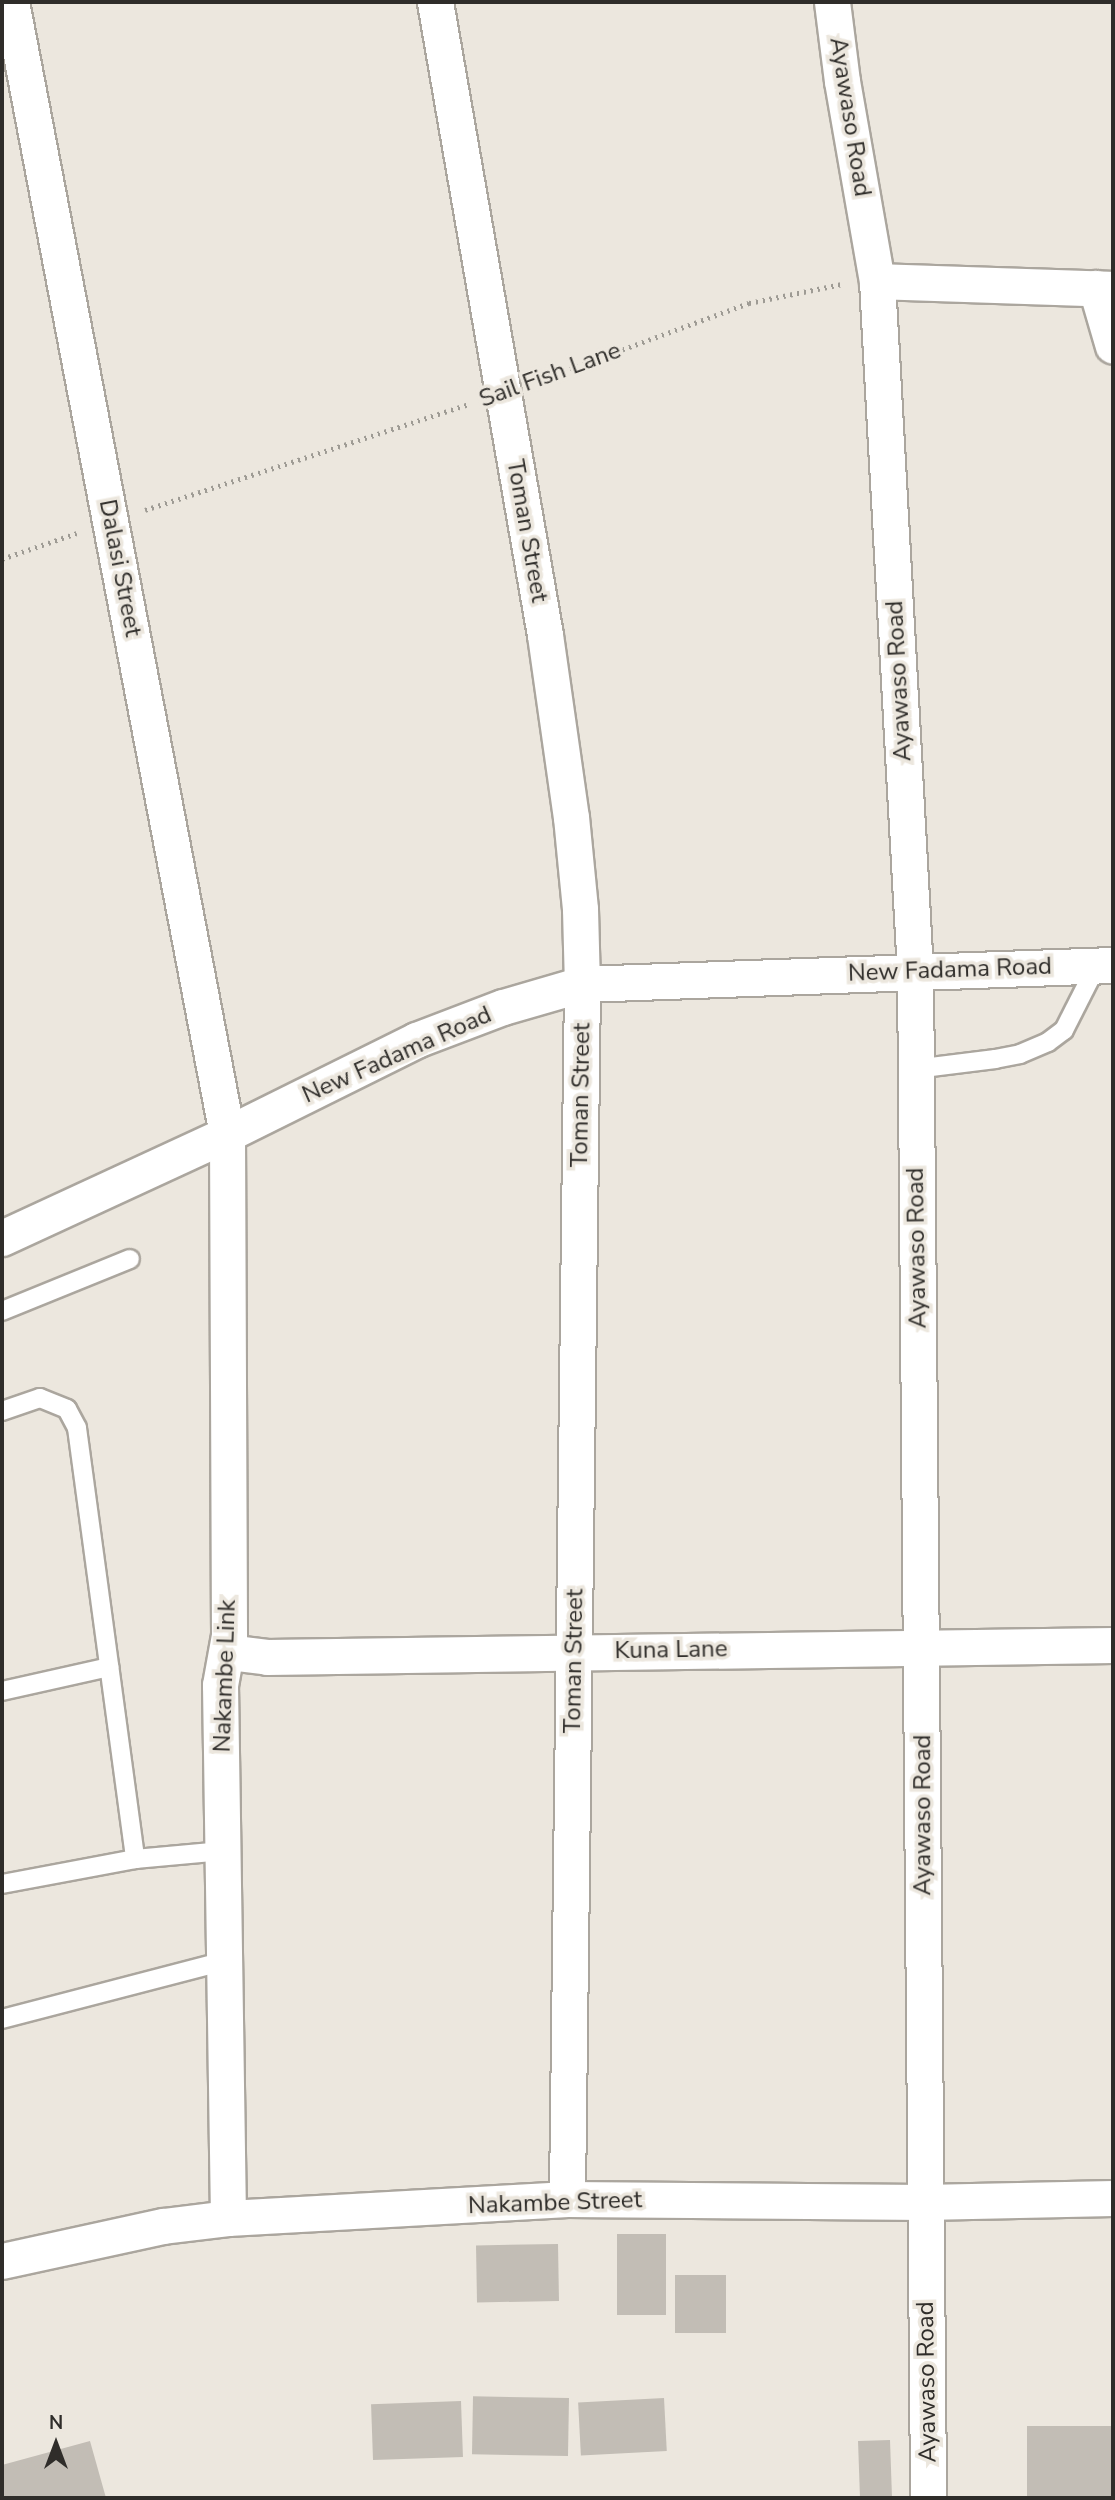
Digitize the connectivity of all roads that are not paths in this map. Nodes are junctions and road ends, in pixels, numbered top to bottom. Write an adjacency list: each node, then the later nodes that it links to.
1 (11, 2): 11 (street, Dalasi Street)
2 (435, 2): 9 (street, Toman Street)
3 (832, 2): 4 (street, Ayawaso Road)
4 (877, 281): 5 (street); 8 (street, Ayawaso Road)
5 (1105, 289): 6 (street)
6 (1113, 346)
7 (1105, 965): 8 (street, New Fadama Road); 10 (lane)
8 (915, 971): 9 (street, New Fadama Road); 10 (street, Ayawaso Road)
9 (582, 984): 11 (street, New Fadama Road); 18 (street, Toman Street)
10 (915, 1069): 17 (street, Ayawaso Road)
11 (227, 1134): 12 (street, New Fadama Road); 19 (street, Nakambe Link)
12 (2, 1238)
13 (130, 1259): 14 (lane)
14 (2, 1311)
15 (2, 1411): 20 (lane)
16 (1113, 1645): 17 (street, Kuna Lane)
17 (922, 1647): 18 (street, Kuna Lane); 29 (street, Ayawaso Road)
18 (574, 1651): 19 (street, Kuna Lane); 28 (street, Toman Street)
19 (228, 1652): 22 (street, Nakambe Link)
20 (109, 1667): 21 (lane); 23 (lane)
21 (2, 1691)
22 (223, 1851): 23 (lane); 25 (street, Nakambe Link)
23 (135, 1859): 24 (lane)
24 (2, 1884)
25 (224, 1961): 26 (lane); 30 (street, Nakambe Link)
26 (2, 2019)
27 (1113, 2198): 29 (street, Nakambe Street)
28 (567, 2199): 29 (street, Nakambe Street); 30 (street, Nakambe Street)
29 (924, 2202): 32 (street, Ayawaso Road)
30 (228, 2218): 31 (street, Nakambe Street)
31 (2, 2261)
32 (928, 2498)

